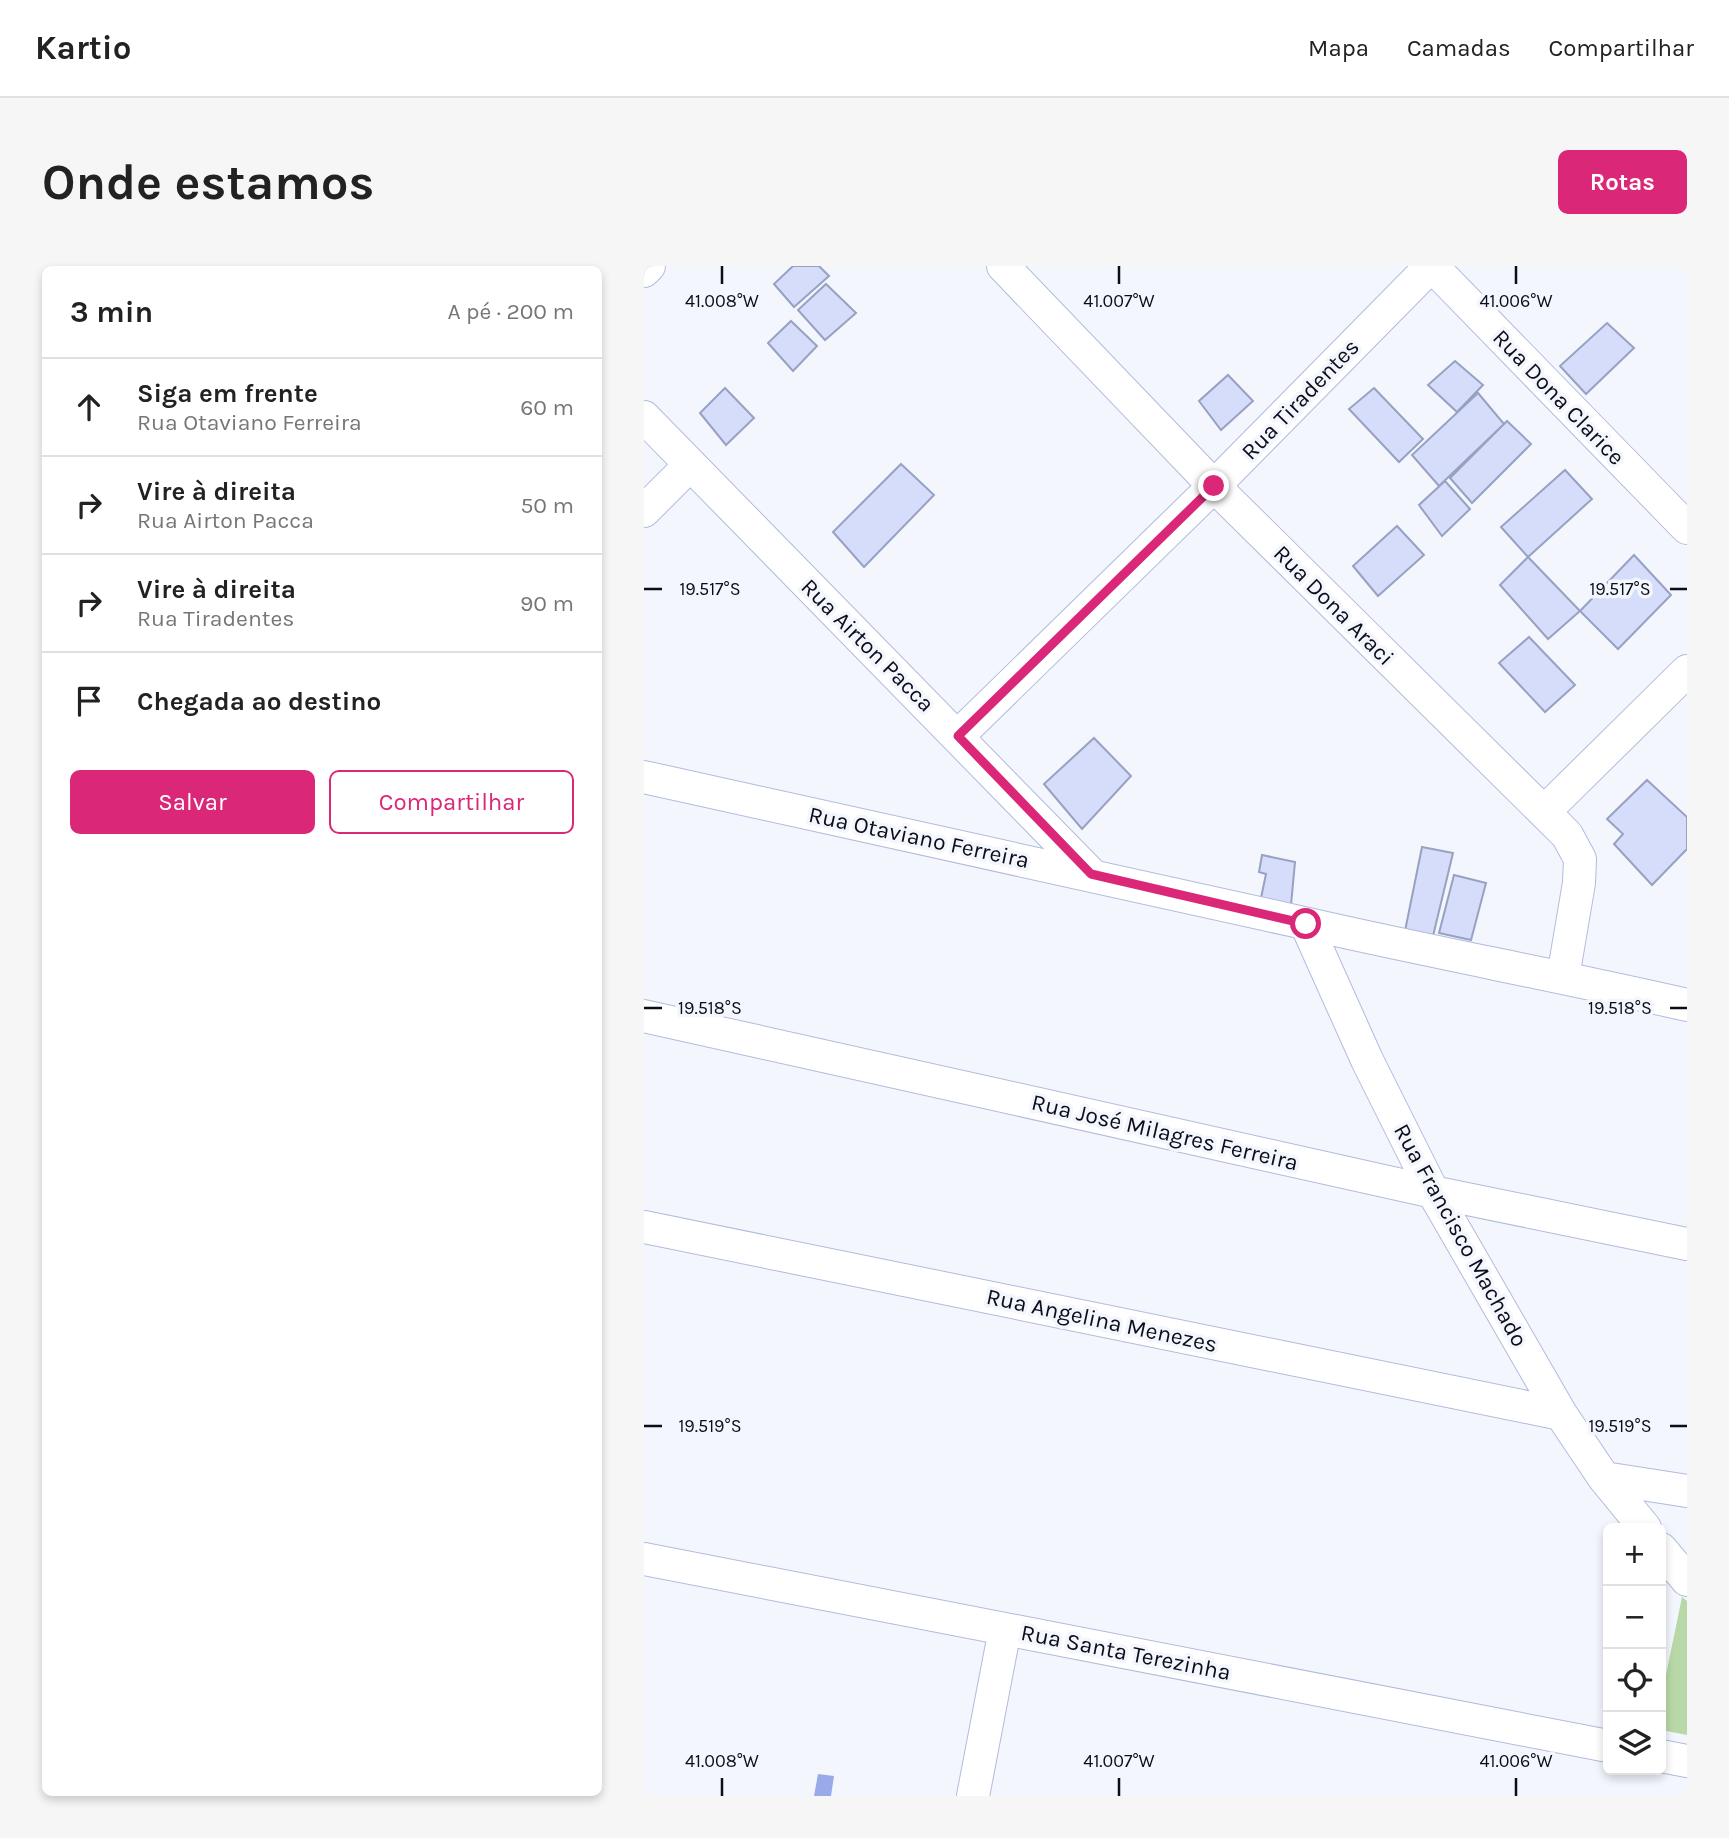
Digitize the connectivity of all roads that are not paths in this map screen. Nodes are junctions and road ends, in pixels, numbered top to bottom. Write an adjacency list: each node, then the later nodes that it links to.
1 (649, 266): 4 (street)
2 (1003, 266): 7 (street, Rua Dona Araci)
3 (1431, 266): 7 (street, Rua Tiradentes); 9 (street, Rua Dona Clarice)
4 (644, 271)
5 (644, 417): 6 (street, Rua Airton Pacca)
6 (690, 465): 8 (street); 11 (street, Rua Airton Pacca)
7 (1214, 486): 11 (street, Rua Tiradentes); 13 (street, Rua Dona Araci)
8 (644, 512)
9 (1687, 528)
10 (1687, 671): 13 (street)
11 (958, 736): 14 (street, Rua Airton Pacca)
12 (644, 777): 14 (street, Rua Otaviano Ferreira)
13 (1544, 812): 16 (street, Rua Dona Araci)
14 (1091, 874): 15 (street, Rua Otaviano Ferreira)
15 (1306, 924): 16 (street, Rua Otaviano Ferreira); 19 (street, Rua Francisco Machado)
16 (1563, 977): 17 (street, Rua Otaviano Ferreira)
17 (1687, 1005)
18 (644, 1016): 19 (street, Rua José Milagres Ferreira)
19 (1433, 1192): 21 (street, Rua José Milagres Ferreira); 22 (street, Rua Francisco Machado)
20 (644, 1227): 22 (street, Rua Angelina Menezes)
21 (1687, 1244)
22 (1561, 1414): 23 (street, Rua Francisco Machado)
23 (1604, 1478): 24 (street); 25 (street, Rua Francisco Machado)
24 (1687, 1491)
25 (1641, 1523)
26 (1666, 1555): 28 (street)
27 (644, 1559): 29 (street, Rua Santa Terezinha)
28 (1687, 1580)
29 (1006, 1629): 30 (street, Rua Santa Terezinha); 33 (street)
30 (1603, 1745)
31 (1666, 1757): 32 (street)
32 (1687, 1761)
33 (973, 1796)

